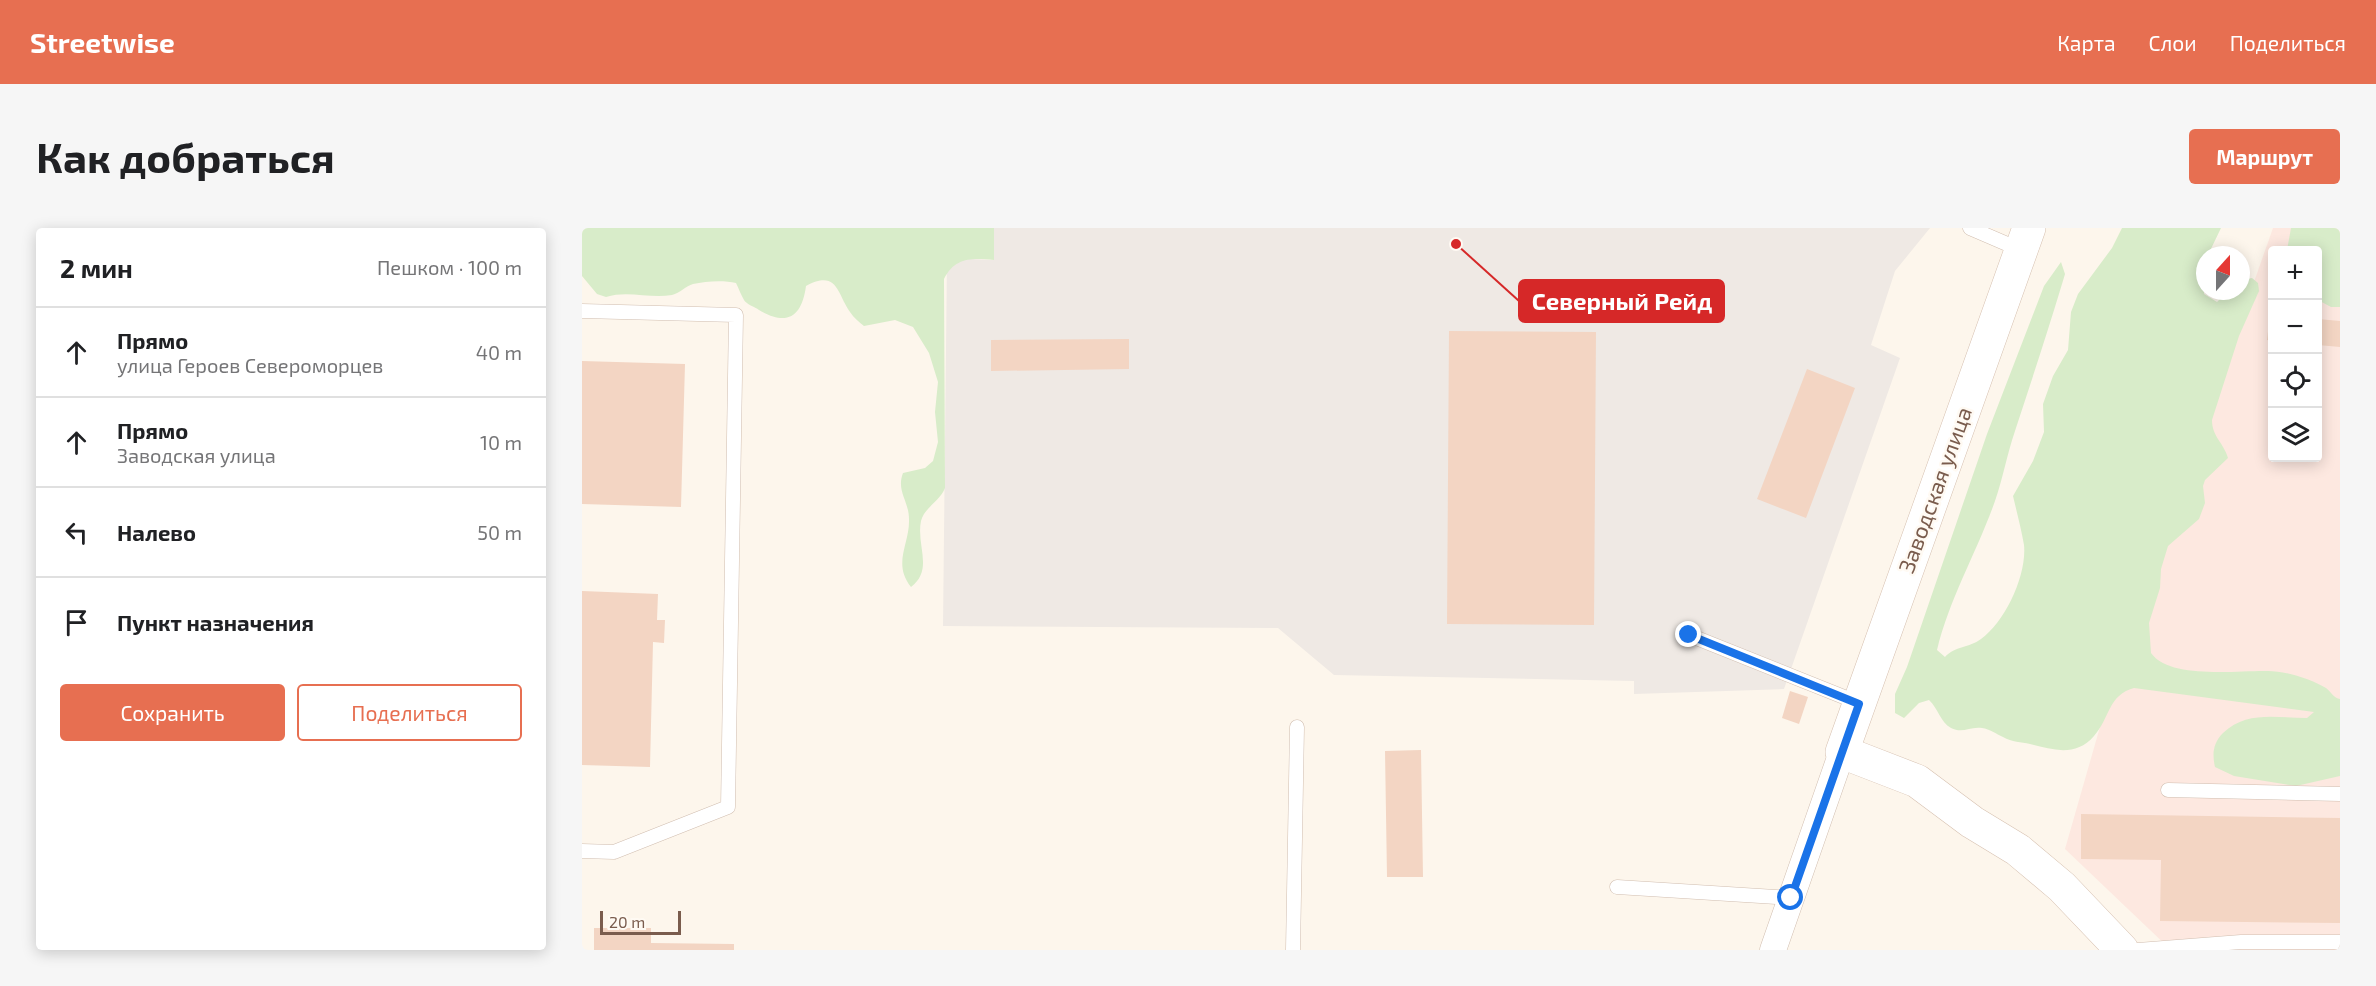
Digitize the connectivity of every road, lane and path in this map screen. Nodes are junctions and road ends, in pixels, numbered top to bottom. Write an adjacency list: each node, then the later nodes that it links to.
1 (1970, 228): 2 (lane)
2 (2025, 239): 5 (street, Заводская улица)
3 (582, 311): 10 (lane)
4 (1689, 635): 5 (lane)
5 (1859, 704): 7 (street, Заводская улица)
6 (1297, 727): 14 (lane)
7 (1842, 752): 12 (street); 16 (street)
8 (2168, 790): 9 (lane)
9 (2340, 794)
10 (582, 851)
11 (1617, 887): 12 (lane)
12 (1791, 898): 15 (street)
13 (2340, 942): 17 (lane)
14 (1293, 950)
15 (1773, 950)
16 (2122, 950)
17 (2138, 950)

